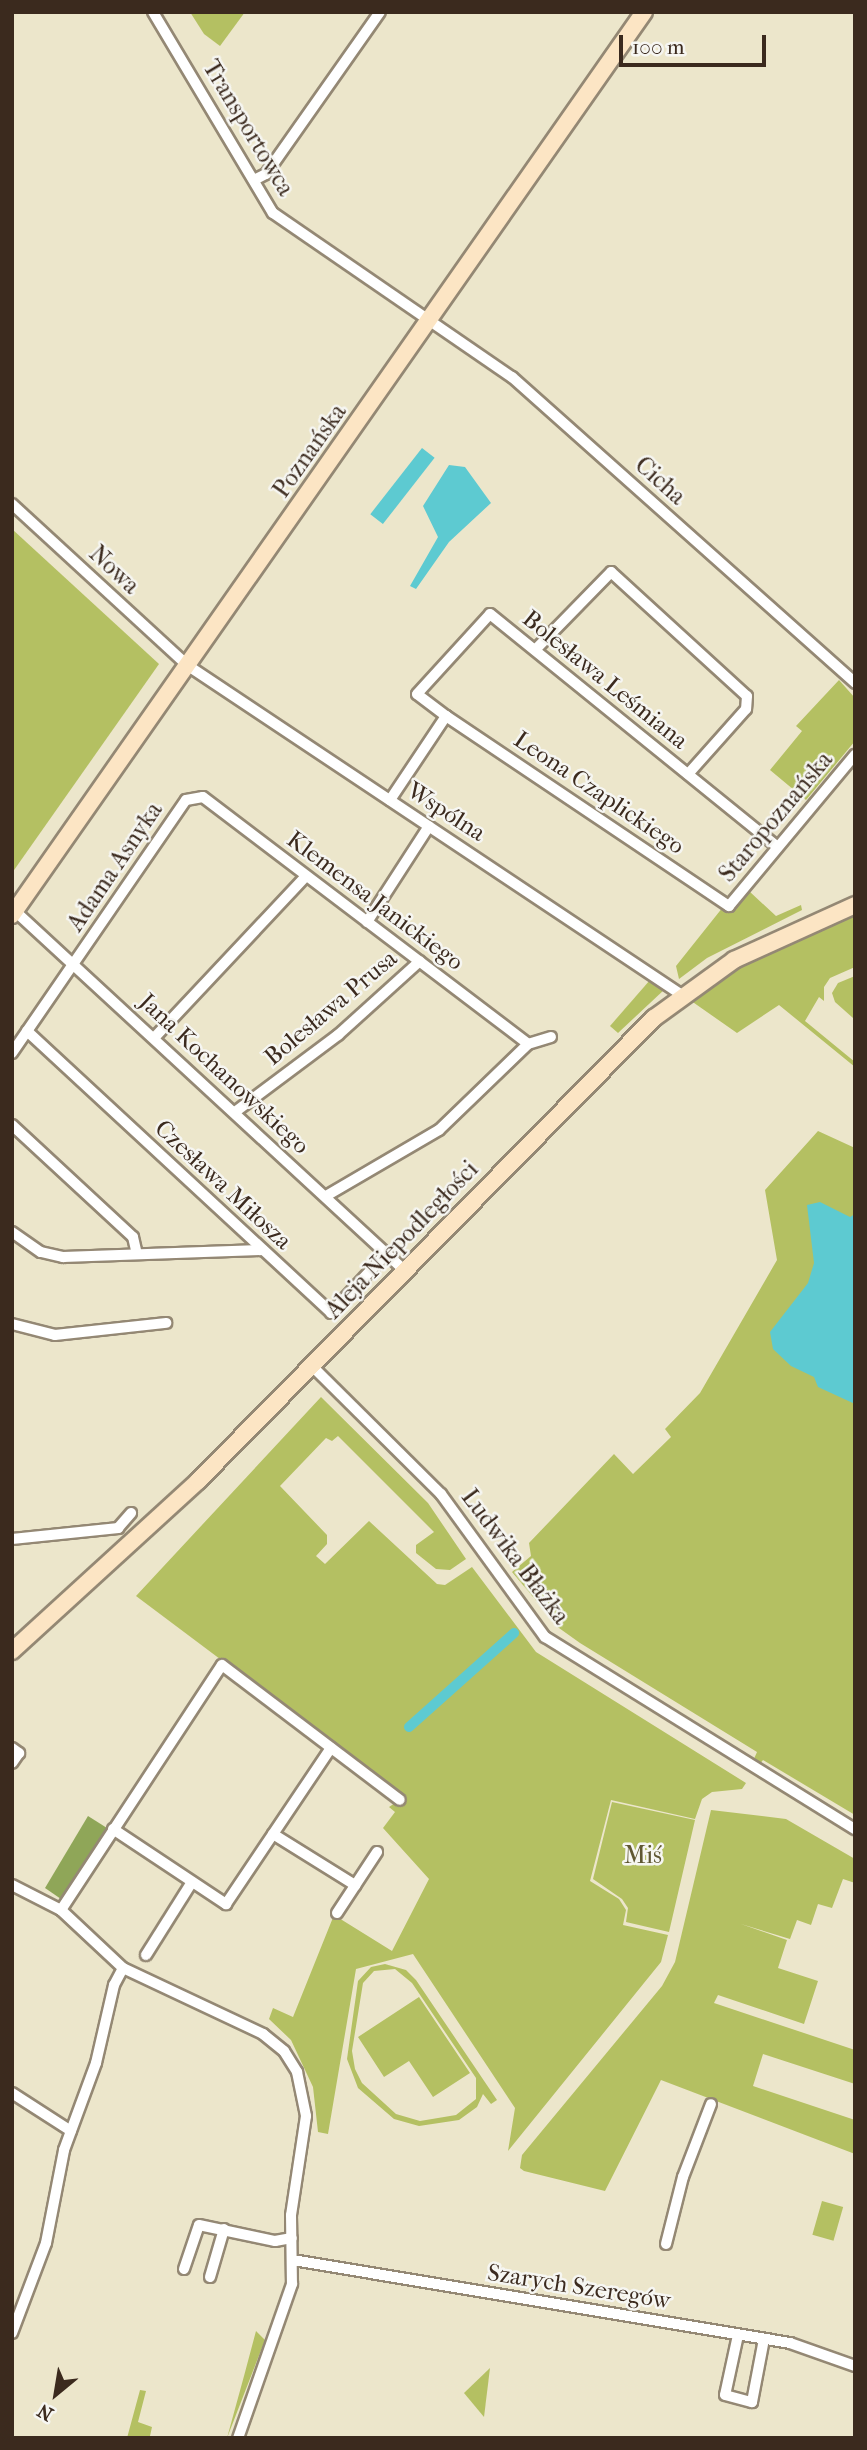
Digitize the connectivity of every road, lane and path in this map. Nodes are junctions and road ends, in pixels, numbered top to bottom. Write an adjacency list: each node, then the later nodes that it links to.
1 (153, 12): 4 (street, Transportowca)
2 (380, 12): 4 (street)
3 (645, 12): 5 (street, Poznańska)
4 (254, 180): 5 (street, Transportowca)
5 (430, 319): 8 (street, Poznańska); 9 (street, Cicha)
6 (12, 504): 8 (street, Nowa)
7 (535, 650): 10 (street, Bolesława Leśmiana); 13 (street, Bolesława Leśmiana); 13 (street)
8 (187, 665): 15 (street, Wspólna); 21 (street, Poznańska)
9 (855, 683)
10 (417, 694): 11 (street, Leona Czaplickiego)
11 (446, 716): 15 (street); 20 (street, Leona Czaplickiego)
12 (855, 755): 17 (street, Staropoznańska)
13 (688, 774): 17 (street, Bolesława Leśmiana)
14 (194, 799): 18 (street, Klemensa Janickiego); 24 (street, Adama Asnyka)
15 (390, 800): 16 (street, Wspólna)
16 (429, 826): 22 (street); 25 (street, Wspólna)
17 (778, 846): 20 (street, Staropoznańska)
18 (306, 876): 22 (street, Klemensa Janickiego); 28 (street)
19 (855, 905): 25 (street, Aleja Niepodległości)
20 (729, 906)
21 (14, 913): 24 (street, Jana Kochanowskiego)
22 (367, 922): 23 (street, Klemensa Janickiego)
23 (420, 961): 29 (street, Klemensa Janickiego); 31 (street, Bolesława Prusa)
24 (74, 964): 26 (street, Adama Asnyka); 28 (street, Jana Kochanowskiego)
25 (682, 995): 38 (street, Aleja Niepodległości)
26 (27, 1031): 30 (street, Adama Asnyka); 35 (street, Czesława Miłosza)
27 (551, 1037): 29 (street)
28 (154, 1038): 31 (street, Jana Kochanowskiego)
29 (528, 1044): 33 (street)
30 (12, 1053)
31 (235, 1112): 33 (street, Jana Kochanowskiego)
32 (12, 1125): 37 (street)
33 (326, 1196): 36 (street, Jana Kochanowskiego)
34 (12, 1232): 37 (street)
35 (263, 1250): 36 (street, Czesława Miłosza); 37 (street)
36 (387, 1253): 38 (street, Jana Kochanowskiego)
37 (136, 1254)
38 (404, 1270): 41 (street, Aleja Niepodległości)
39 (12, 1324): 40 (street)
40 (166, 1324)
41 (311, 1365): 45 (street, Aleja Niepodległości); 50 (street, Ludwika Błażka)
42 (131, 1513): 43 (street)
43 (118, 1528): 44 (street); 45 (street)
44 (12, 1539)
45 (131, 1544): 46 (street, Aleja Niepodległości)
46 (12, 1651)
47 (331, 1748): 48 (street); 49 (street); 51 (street)
48 (400, 1800)
49 (113, 1829): 53 (street); 56 (street)
50 (855, 1829)
51 (273, 1834): 53 (street); 55 (street)
52 (377, 1853): 55 (street)
53 (192, 1882): 58 (street)
54 (12, 1885): 56 (street)
55 (355, 1885): 57 (street)
56 (61, 1910): 59 (street)
57 (337, 1913)
58 (146, 1955)
59 (123, 1968): 62 (street); 64 (street)
60 (12, 2093): 62 (street)
61 (711, 2105): 65 (street)
62 (71, 2131): 69 (street)
63 (223, 2229): 64 (street); 67 (street); 68 (street)
64 (292, 2238): 66 (street)
65 (666, 2244)
66 (293, 2260): 70 (street, Szarych Szeregów); 73 (street)
67 (184, 2269)
68 (210, 2277)
69 (12, 2333)
70 (738, 2334): 71 (street, Szarych Szeregów); 71 (street)
71 (764, 2339): 72 (street, Szarych Szeregów)
72 (855, 2366)
73 (238, 2438)

